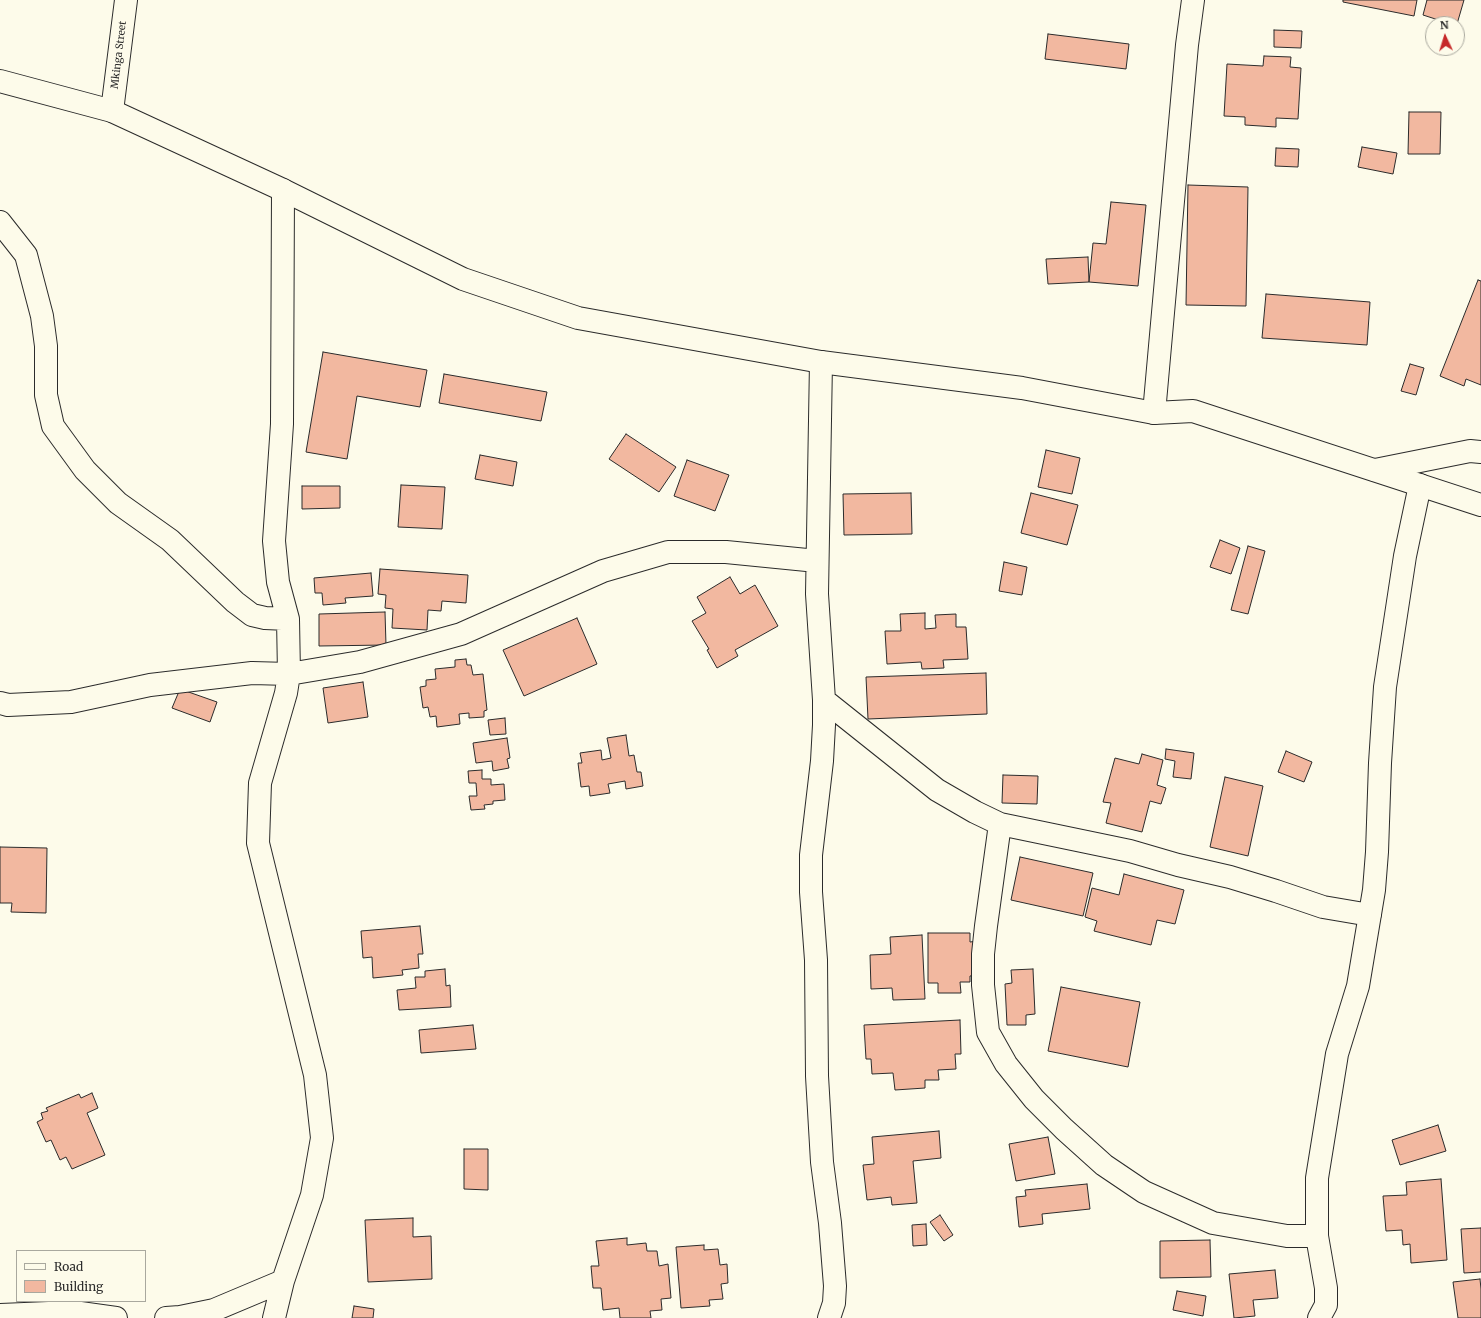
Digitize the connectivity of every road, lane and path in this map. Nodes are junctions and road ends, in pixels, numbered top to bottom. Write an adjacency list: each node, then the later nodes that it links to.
1 (126, 0): 4 (street, Mkinga Street)
2 (1193, 0): 8 (street)
3 (0, 81): 4 (street)
4 (112, 111): 5 (street)
5 (283, 190): 7 (street); 14 (street)
6 (0, 222): 14 (street)
7 (821, 362): 8 (street); 13 (street)
8 (1154, 413): 10 (street)
9 (1481, 452): 10 (street)
10 (1375, 470): 11 (street)
11 (1420, 485): 12 (street); 19 (street)
12 (1481, 505)
13 (817, 561): 15 (street); 16 (street)
14 (288, 619): 15 (street)
15 (289, 674): 17 (street); 21 (street)
16 (824, 700): 18 (street); 26 (street)
17 (0, 704)
18 (1000, 824): 19 (street); 20 (street)
19 (1370, 915): 20 (street)
20 (1317, 1236): 27 (street)
21 (283, 1281): 24 (street); 25 (street)
22 (0, 1316): 23 (street)
23 (116, 1318)
24 (166, 1318)
25 (274, 1318)
26 (829, 1318)
27 (1318, 1318)

